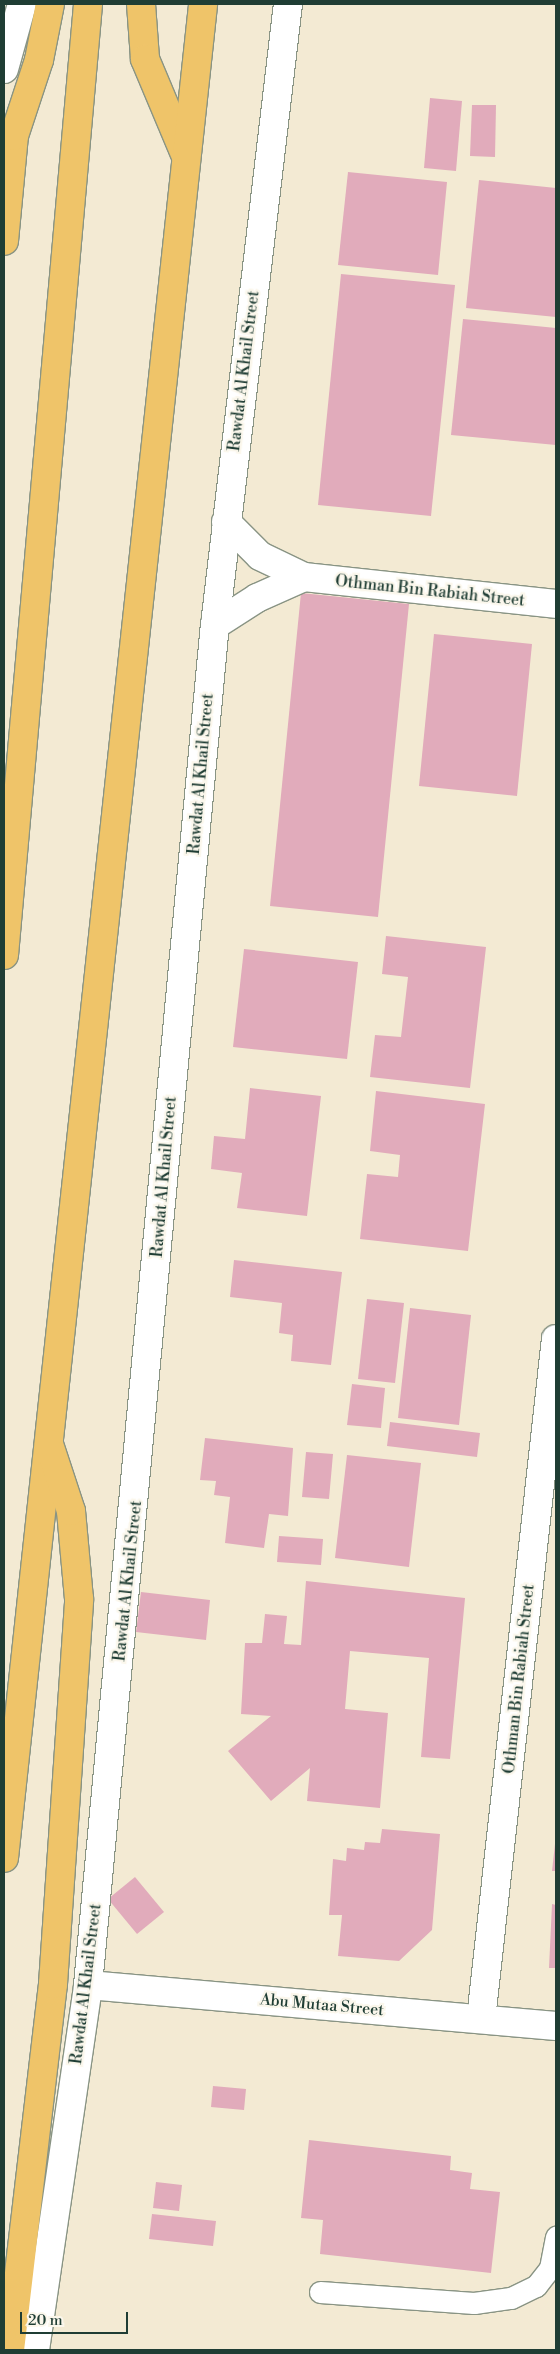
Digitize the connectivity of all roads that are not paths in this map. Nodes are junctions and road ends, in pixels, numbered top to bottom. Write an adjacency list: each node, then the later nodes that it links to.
1 (22, 4): 7 (street)
2 (50, 4): 9 (main road)
3 (88, 4): 14 (main road)
4 (141, 4): 8 (main road)
5 (203, 4): 8 (main road)
6 (288, 4): 10 (street, Rawdat Al Khail Street)
7 (4, 69)
8 (185, 154): 16 (main road)
9 (4, 241)
10 (226, 522): 11 (street, Othman Bin Rabiah Street); 13 (street, Rawdat Al Khail Street)
11 (304, 577): 12 (street, Othman Bin Rabiah Street); 13 (street)
12 (556, 604)
13 (215, 625): 18 (street, Rawdat Al Khail Street)
14 (4, 955)
15 (556, 1339): 19 (street, Othman Bin Rabiah Street)
16 (47, 1438): 17 (main road); 23 (main road)
17 (4, 1858)
18 (88, 1985): 19 (street, Abu Mutaa Street); 24 (street, Rawdat Al Khail Street)
19 (481, 2019): 20 (street, Abu Mutaa Street)
20 (556, 2026)
21 (556, 2237): 22 (lane)
22 (320, 2292)
23 (10, 2350)
24 (35, 2350)

